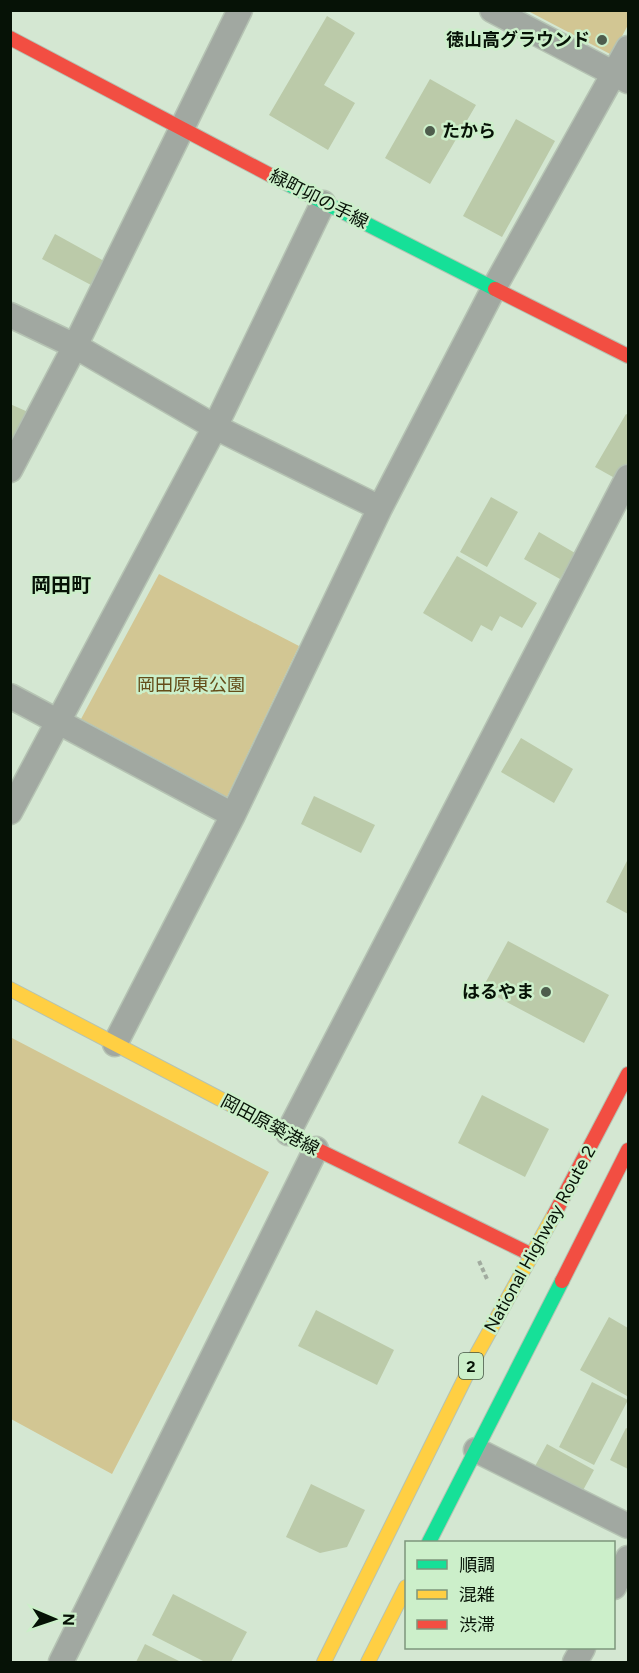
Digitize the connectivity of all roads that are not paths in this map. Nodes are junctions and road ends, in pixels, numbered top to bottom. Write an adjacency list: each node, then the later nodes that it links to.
1 (240, 10): 6 (street)
2 (492, 10): 5 (street)
3 (10, 38): 6 (main road, 緑町卯の手線)
4 (628, 48): 5 (street)
5 (621, 77): 8 (street)
6 (182, 128): 7 (main road, 緑町卯の手線); 10 (street)
7 (323, 202): 8 (main road, 緑町卯の手線); 12 (street)
8 (494, 288): 11 (main road, 緑町卯の手線); 15 (street)
9 (10, 315): 10 (street)
10 (75, 346): 12 (street); 13 (street)
11 (628, 356)
12 (215, 427): 15 (street); 17 (street)
13 (10, 470)
14 (628, 477): 23 (street)
15 (380, 508): 19 (street)
16 (10, 696): 17 (street)
17 (59, 721): 18 (street); 19 (street)
18 (10, 812)
19 (233, 815): 21 (street)
20 (10, 989): 21 (main road, 岡田原築港線)
21 (115, 1044): 23 (main road, 岡田原築港線)
22 (628, 1074): 26 (main road, National Highway Route 2 / 2)
23 (288, 1133): 24 (main road, 岡田原築港線)
24 (316, 1149): 26 (main road, 岡田原築港線); 33 (street)
25 (628, 1150): 27 (main road, National Highway Route 2 / 2)
26 (532, 1255): 34 (main road, National Highway Route 2 / 2)
27 (476, 1450): 28 (street); 29 (main road, National Highway Route 2 / 2)
28 (628, 1526)
29 (430, 1541)
30 (628, 1558): 31 (street)
31 (615, 1585)
32 (405, 1589): 35 (main road)
33 (62, 1662)
34 (324, 1662)
35 (368, 1662)

